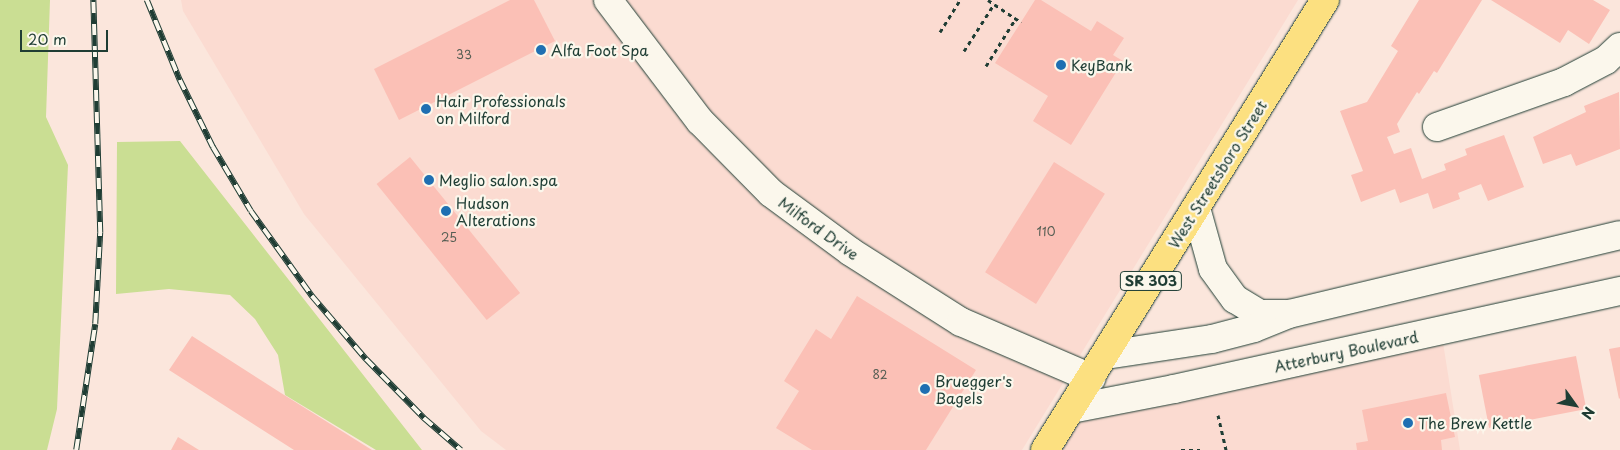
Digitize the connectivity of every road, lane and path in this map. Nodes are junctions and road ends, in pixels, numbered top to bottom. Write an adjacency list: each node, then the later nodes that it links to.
1 (608, 0): 18 (street, Milford Drive)
2 (960, 0): 8 (path)
3 (988, 0): 5 (path)
4 (1325, 0): 13 (main road, West Streetsboro Street / SR 303)
5 (994, 4): 6 (path); 10 (path)
6 (1016, 18): 7 (path); 11 (path)
7 (1021, 22)
8 (940, 32)
9 (1620, 48): 12 (street)
10 (964, 51)
11 (986, 66)
12 (1436, 127)
13 (1196, 208): 16 (street); 17 (main road, West Streetsboro Street / SR 303)
14 (1620, 235): 16 (street)
15 (1620, 291): 19 (street, Atterbury Boulevard)
16 (1289, 314): 17 (street)
17 (1106, 355): 18 (main road, West Streetsboro Street / SR 303)
18 (1091, 378): 19 (main road, West Streetsboro Street / SR 303)
19 (1071, 409): 21 (main road, West Streetsboro Street / SR 303)
20 (1218, 415): 24 (path)
21 (1045, 450)
22 (1181, 450): 23 (path)
23 (1200, 450)
24 (1226, 450)

